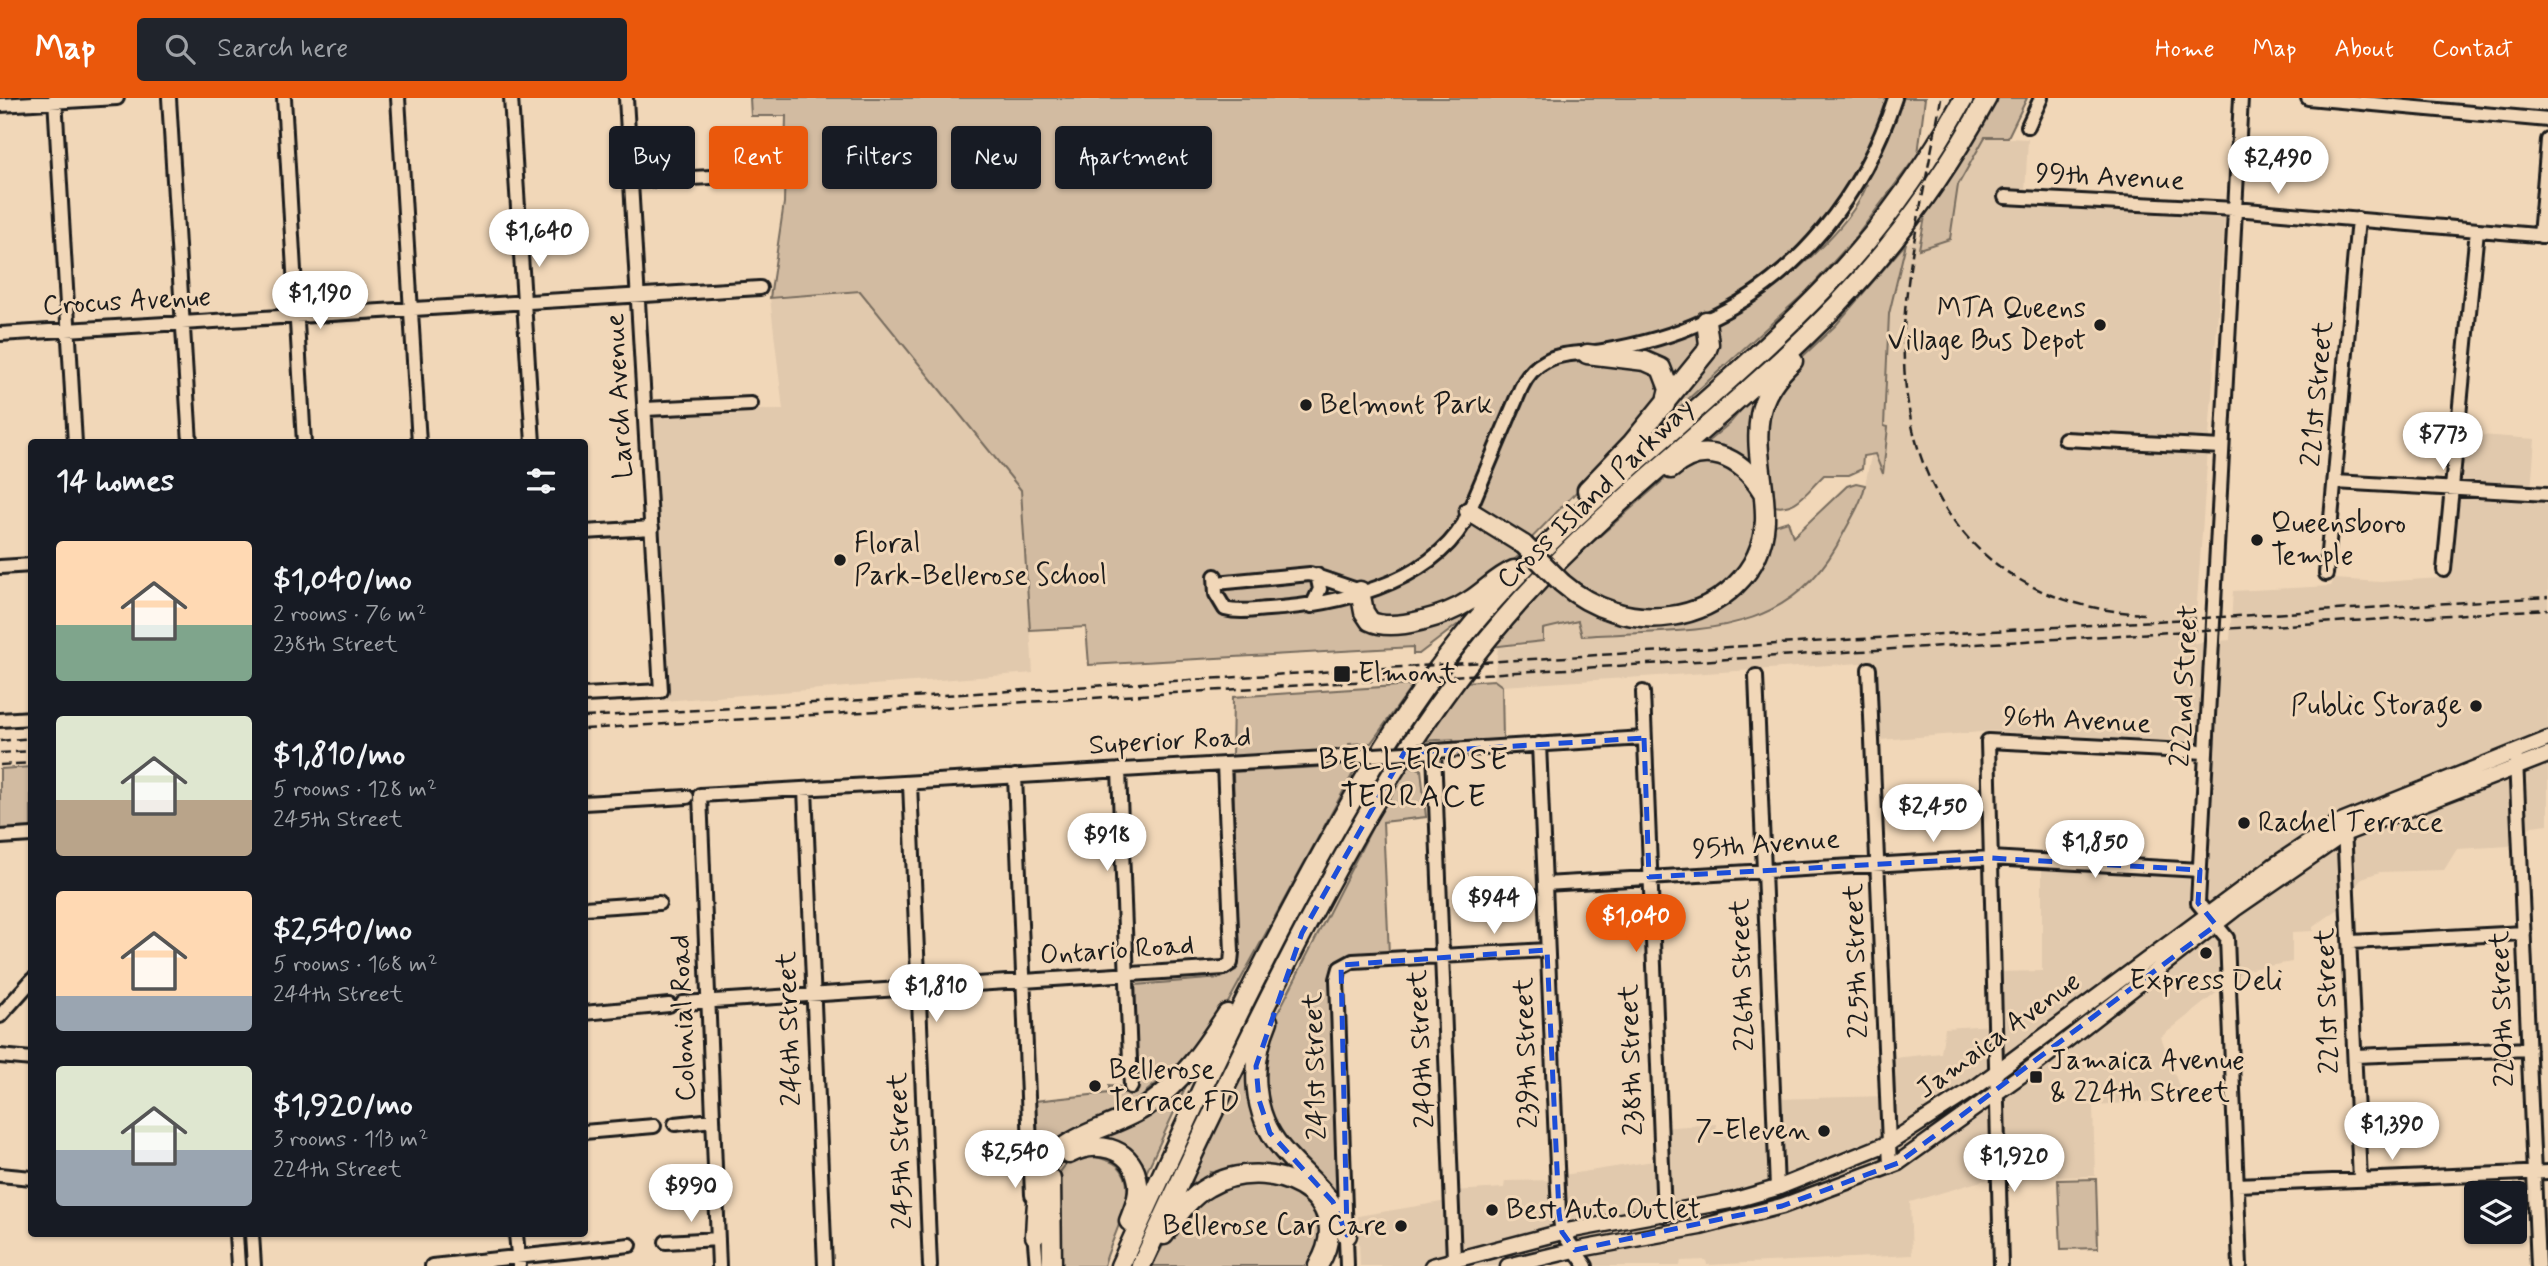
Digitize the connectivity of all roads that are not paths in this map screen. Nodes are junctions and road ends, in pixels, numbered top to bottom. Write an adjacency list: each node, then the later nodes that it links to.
1 (117, 98): 14 (street)
2 (169, 98): 33 (street)
3 (284, 98): 31 (street)
4 (398, 98): 30 (street)
5 (511, 98): 28 (street)
6 (626, 98): 17 (street, Larch Avenue)
7 (1895, 98): 32 (street)
8 (1964, 98): 54 (highway, Cross Island Parkway)
9 (1987, 98): 29 (highway, Cross Island Parkway)
10 (2041, 98): 18 (street)
11 (2241, 98): 22 (street, 222nd Street)
12 (2308, 98): 13 (street)
13 (2335, 99): 16 (street)
14 (55, 100): 15 (street); 34 (street)
15 (0, 105)
16 (2548, 120)
17 (628, 126)
18 (2028, 126)
19 (2548, 140): 25 (street)
20 (631, 189): 27 (street, Larch Avenue)
21 (2005, 197): 22 (street, 99th Avenue)
22 (2235, 209): 23 (street, 99th Avenue); 46 (street, 222nd Street)
23 (2358, 219): 24 (street, 99th Avenue); 47 (street, 221st Street)
24 (2477, 230): 25 (street, 99th Avenue); 48 (street)
25 (2544, 236)
26 (760, 288): 27 (street, Crocus Avenue)
27 (638, 295): 28 (street, Crocus Avenue); 39 (street, Larch Avenue)
28 (524, 302): 30 (street, Crocus Avenue); 44 (street)
29 (1833, 308): 49 (highway, Cross Island Parkway); 50 (highway)
30 (411, 309): 31 (street, Crocus Avenue); 43 (street)
31 (297, 316): 33 (street, Crocus Avenue); 42 (street)
32 (1706, 321): 36 (street); 38 (highway)
33 (183, 323): 34 (street, Crocus Avenue); 41 (street)
34 (69, 330): 35 (street, Crocus Avenue); 40 (street)
35 (0, 334)
36 (1587, 354): 38 (highway); 52 (street)
37 (751, 404): 39 (street)
38 (1665, 405): 54 (highway)
39 (645, 409): 53 (street, Larch Avenue)
40 (75, 439)
41 (190, 439)
42 (304, 439)
43 (419, 439)
44 (533, 439)
45 (2065, 439): 46 (street)
46 (2222, 447): 75 (street, 222nd Street)
47 (2335, 482): 48 (street); 60 (street, 221st Street)
48 (2452, 489): 51 (street); 59 (street)
49 (1634, 490): 50 (highway); 97 (highway, Cross Island Parkway)
50 (1762, 491): 52 (highway, bridge)
51 (2548, 494)
52 (1469, 511): 62 (street)
53 (652, 527): 55 (street); 67 (street, Larch Avenue)
54 (1560, 531): 56 (highway, Cross Island Parkway)
55 (588, 532)
56 (1530, 563): 62 (highway); 101 (highway, Cross Island Parkway)
57 (28, 565): 58 (street)
58 (0, 567)
59 (2444, 570)
60 (2326, 574)
61 (1317, 575): 62 (street); 63 (street); 63 (street)
62 (1360, 591): 63 (street)
63 (1312, 606)
64 (1869, 669): 89 (street, 225th Street)
65 (1756, 676): 90 (street, 226th Street)
66 (1643, 692): 70 (street, 238th Street)
67 (588, 695)
68 (28, 718): 69 (street)
69 (0, 720)
70 (1644, 738): 72 (street, Superior Road); 92 (street, 238th Street)
71 (2548, 739): 73 (main road, Jamaica Avenue)
72 (1539, 744): 74 (street, Superior Road); 93 (street, 239th Street)
73 (2516, 749): 78 (street, 220th Street); 85 (main road, Jamaica Avenue)
74 (1434, 751): 77 (street, Superior Road, bridge); 102 (street, 240th Street)
75 (2206, 751): 88 (street, 96th Avenue); 91 (street, 222nd Street)
76 (2548, 755): 78 (main road, Jamaica Avenue)
77 (1224, 764): 79 (street, Superior Road); 103 (street, Ontario Road)
78 (2517, 765): 85 (main road, Jamaica Avenue); 98 (street, 220th Street)
79 (1119, 770): 80 (street, Superior Road); 103 (street)
80 (1015, 776): 81 (street, Superior Road); 104 (street)
81 (909, 782): 82 (street, Superior Road); 106 (street, 245th Street)
82 (805, 789): 83 (street, Superior Road); 107 (street, 246th Street)
83 (694, 796): 84 (street, Superior Road); 108 (street, Colonial Road)
84 (588, 803)
85 (2344, 827): 96 (main road, Jamaica Avenue); 99 (street, 221st Street)
86 (28, 835): 87 (street)
87 (0, 837)
88 (1991, 858): 89 (street, 95th Avenue); 91 (street, 95th Avenue); 117 (street)
89 (1877, 863): 90 (street, 95th Avenue); 124 (street, 225th Street)
90 (1763, 870): 92 (street, 95th Avenue); 132 (street, 226th Street)
91 (2200, 870): 96 (street, 222nd Street)
92 (1649, 877): 93 (street, 95th Avenue); 133 (street, 238th Street)
93 (1545, 884): 100 (street, 239th Street)
94 (659, 903): 95 (street)
95 (588, 908)
96 (2212, 920): 117 (main road, Jamaica Avenue); 119 (main road, Jamaica Avenue); 131 (street, 222nd Street)
97 (1302, 933): 135 (highway); 155 (highway, Cross Island Parkway)
98 (2524, 933): 99 (street); 113 (street, 220th Street)
99 (2351, 942): 115 (street, 221st Street)
100 (1547, 950): 102 (street); 134 (street, 239th Street)
101 (1270, 951): 136 (highway); 154 (highway, Cross Island Parkway)
102 (1442, 956): 135 (street, 241st Street); 144 (street, 240th Street)
103 (1128, 975): 104 (street, Ontario Road); 118 (street)
104 (1023, 982): 106 (street, Ontario Road); 136 (street)
105 (28, 984): 112 (street)
106 (918, 989): 107 (street, Ontario Road); 151 (street, 245th Street)
107 (813, 995): 108 (street, Ontario Road); 150 (street, 246th Street)
108 (708, 1002): 109 (street, Ontario Road); 120 (street, Colonial Road)
109 (683, 1003)
110 (669, 1005): 111 (street)
111 (588, 1013)
112 (0, 1016)
113 (2529, 1049): 115 (street); 126 (street, 220th Street)
114 (0, 1056): 116 (street)
115 (2355, 1056): 130 (street, 221st Street)
116 (28, 1059)
117 (1997, 1071): 119 (street); 124 (main road, Jamaica Avenue)
118 (1131, 1087)
119 (1995, 1096): 125 (main road, Jamaica Avenue); 161 (street)
120 (713, 1120): 121 (street); 140 (street, Colonial Road)
121 (675, 1124)
122 (654, 1125): 123 (street)
123 (588, 1132)
124 (1889, 1143): 125 (street, 225th Street); 132 (main road, Jamaica Avenue)
125 (1890, 1167): 143 (main road, Jamaica Avenue)
126 (2534, 1172): 127 (street); 130 (street); 163 (street, 220th Street)
127 (2548, 1172)
128 (0, 1175): 129 (street)
129 (28, 1178)
130 (2360, 1180): 131 (street)
131 (2237, 1185): 162 (street, 222nd Street)
132 (1777, 1188): 133 (main road, Jamaica Avenue)
133 (1664, 1215): 134 (main road, Jamaica Avenue)
134 (1562, 1232): 143 (street); 144 (main road, Jamaica Avenue)
135 (1347, 1235): 157 (street, 241st Street)
136 (1035, 1236): 152 (street)
137 (236, 1237): 146 (street)
138 (252, 1237): 147 (street)
139 (516, 1237): 145 (street)
140 (718, 1239): 141 (street); 149 (street, Colonial Road)
141 (666, 1242)
142 (629, 1245): 145 (street)
143 (1575, 1250): 159 (main road, Jamaica Avenue); 160 (street)
144 (1454, 1260): 158 (main road, Jamaica Avenue)
145 (519, 1262): 148 (street)
146 (238, 1266)
147 (254, 1266)
148 (432, 1266)
149 (719, 1266)
150 (825, 1266)
151 (930, 1266)
152 (1037, 1266)
153 (1052, 1266): 154 (highway)
154 (1119, 1266)
155 (1141, 1266): 156 (highway)
156 (1318, 1266)
157 (1347, 1266)
158 (1432, 1266)
159 (1508, 1266)
160 (1586, 1266)
161 (2001, 1266)
162 (2241, 1266)
163 (2538, 1266)

